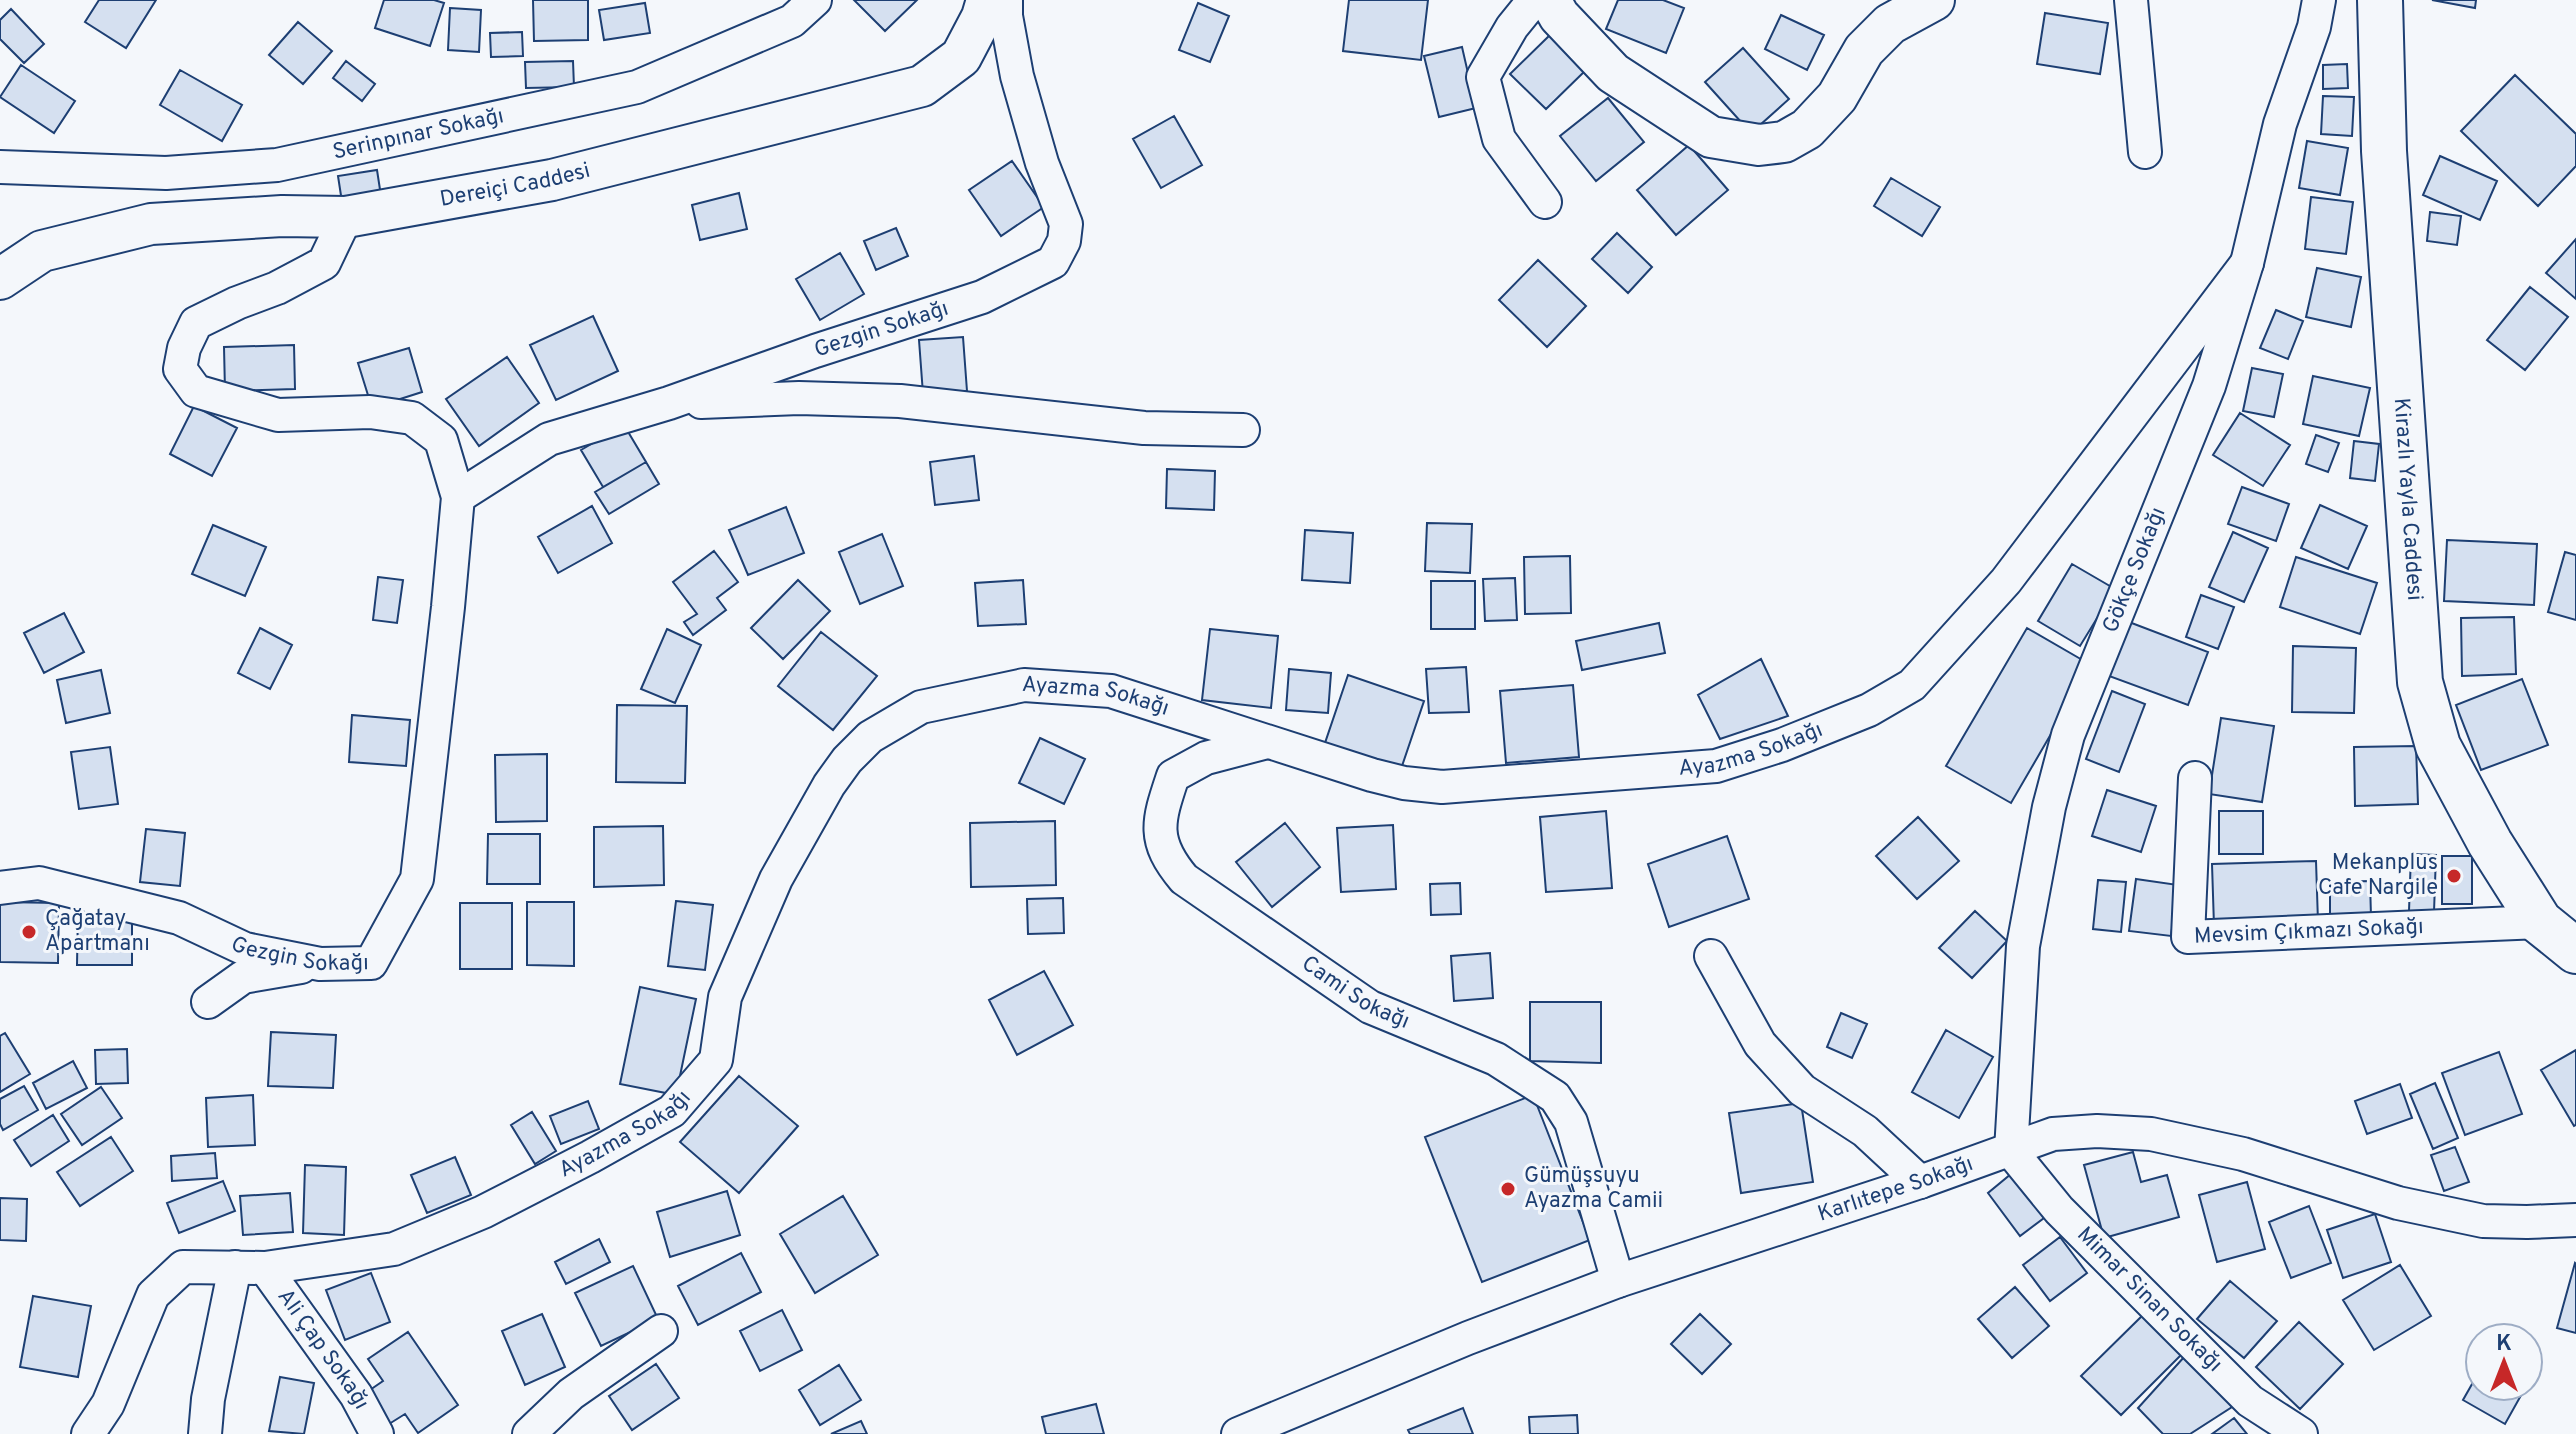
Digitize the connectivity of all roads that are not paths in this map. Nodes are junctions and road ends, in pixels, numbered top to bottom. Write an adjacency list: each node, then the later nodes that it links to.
1 (815, 0): 11 (street, Serinpınar Sokağı)
2 (987, 0): 13 (street, Dereiçi Caddesi)
3 (1006, 0): 16 (street, Gezgin Sokağı)
4 (1534, 0): 12 (street)
5 (1550, 0): 6 (street)
6 (1934, 0)
7 (2131, 0): 10 (street)
8 (2319, 0): 14 (street, Gökçe Sokağı)
9 (2380, 0): 22 (main road, Kirazlı Yayla Caddesi)
10 (2145, 152)
11 (0, 167)
12 (1545, 202)
13 (346, 217): 15 (street, Dereiçi Caddesi); 18 (street, Gezgin Sokağı)
14 (2247, 263): 19 (street, Ayazma Sokağı); 27 (street, Gökçe Sokağı)
15 (0, 279)
16 (669, 403): 17 (street); 18 (street, Gezgin Sokağı)
17 (1243, 430)
18 (458, 497): 25 (street, Gezgin Sokağı)
19 (1267, 742): 30 (street, Ayazma Sokağı); 31 (street, Cami Sokağı)
20 (2195, 778): 22 (street, Mevsim Çıkmazı Sokağı)
21 (0, 888): 25 (street, Gezgin Sokağı)
22 (2540, 922): 23 (main road, Kirazlı Yayla Caddesi)
23 (2576, 951)
24 (1711, 956): 28 (street)
25 (320, 964): 26 (street)
26 (208, 1002)
27 (2011, 1151): 28 (street, Karlıtepe Sokağı); 29 (street, Karlıtepe Sokağı); 38 (street, Mimar Sinan Sokağı)
28 (1920, 1182): 31 (street, Karlıtepe Sokağı)
29 (2576, 1220)
30 (250, 1267): 33 (street, Ayazma Sokağı); 34 (street); 35 (street, Ali Çap Sokağı)
31 (1618, 1281): 37 (street, Karlıtepe Sokağı)
32 (661, 1331): 36 (street)
33 (88, 1434)
34 (205, 1434)
35 (377, 1434)
36 (529, 1434)
37 (1238, 1434)
38 (2301, 1434)

